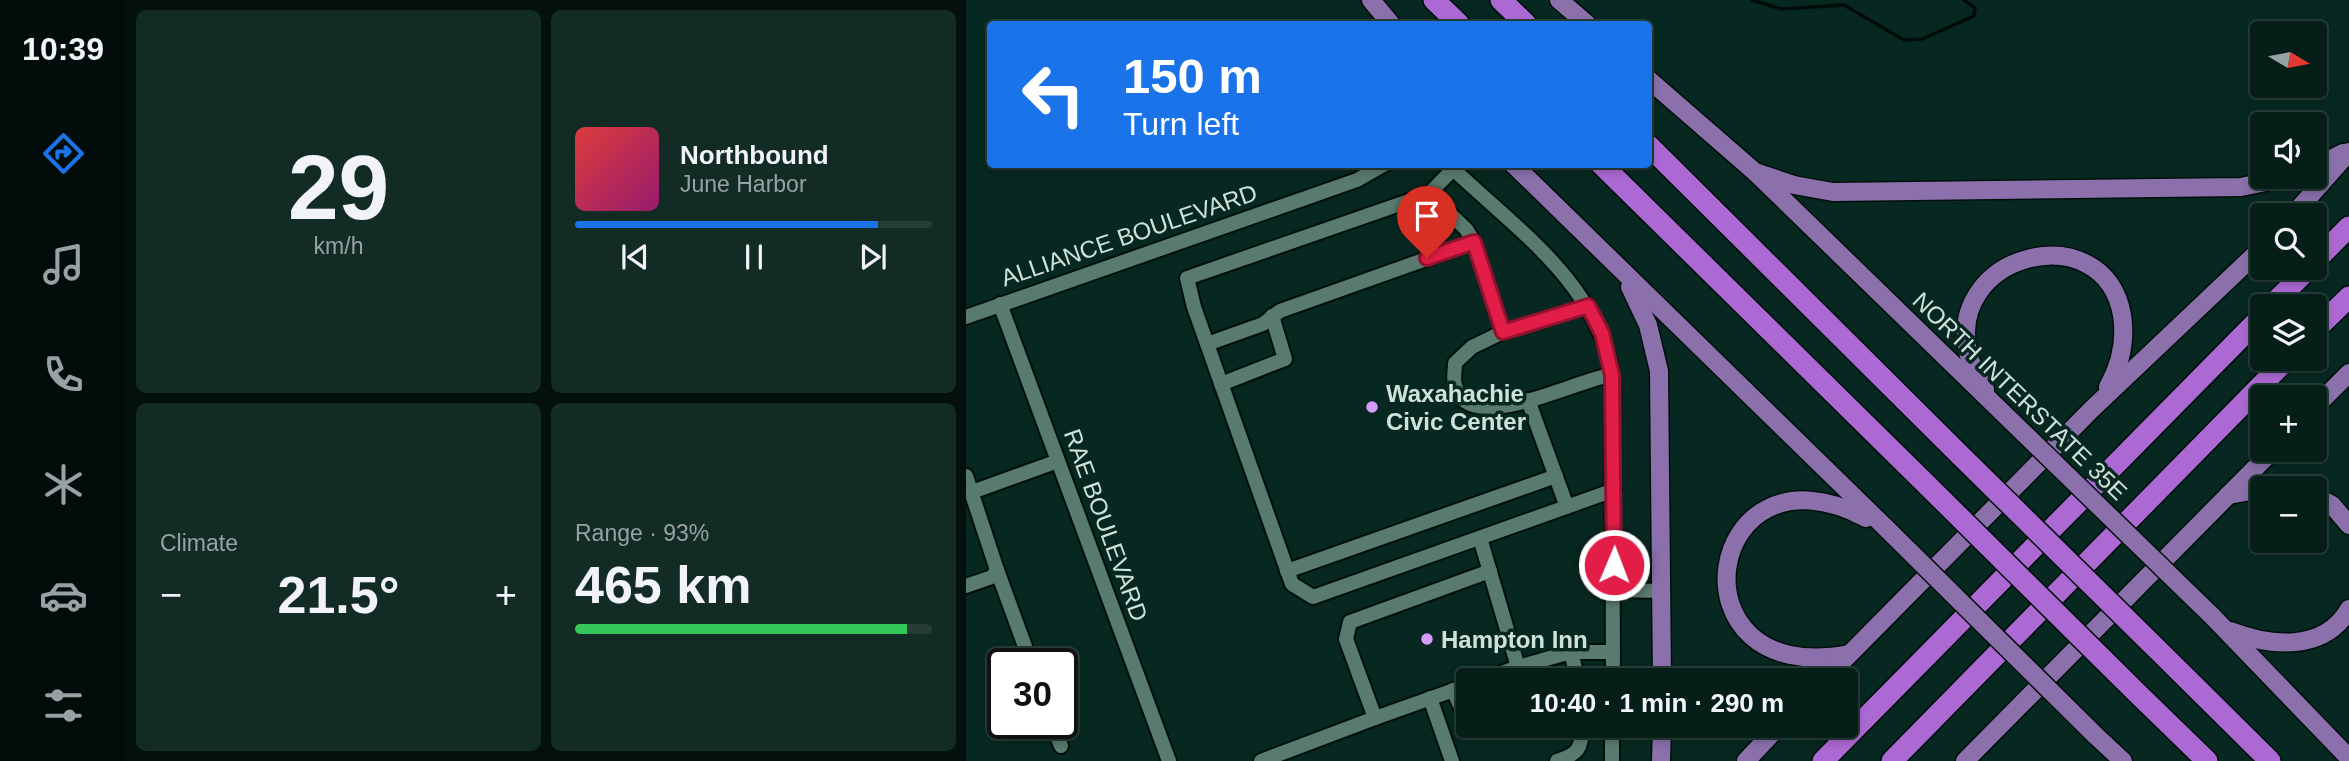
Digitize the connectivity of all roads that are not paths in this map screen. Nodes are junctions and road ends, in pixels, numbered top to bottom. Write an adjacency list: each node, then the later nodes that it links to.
1 (1370, 0): 5 (main road)
2 (1434, 0): 6 (highway)
3 (1501, 0): 7 (highway)
4 (1559, 0): 8 (main road)
5 (1388, 21)
6 (1456, 21)
7 (1523, 21)
8 (1584, 21)
9 (1652, 82): 18 (main road, NORTH INTERSTATE 35E)
10 (1652, 149): 104 (highway, bridge)
11 (2349, 151): 12 (main road); 21 (main road)
12 (2327, 161)
13 (1378, 168): 30 (street, ALLIANCE BOULEVARD)
14 (1450, 168): 20 (street)
15 (1452, 168): 31 (street)
16 (1517, 168): 26 (main road)
17 (1605, 168): 103 (highway, bridge)
18 (1755, 172): 19 (main road); 44 (main road, NORTH INTERSTATE 35E)
19 (2250, 185)
20 (1429, 194): 23 (street); 37 (street)
21 (2304, 203)
22 (2349, 226): 24 (highway)
23 (1474, 242): 32 (street); 36 (street)
24 (2327, 249)
25 (2250, 259): 45 (main road)
26 (1620, 269): 57 (main road); 64 (main road)
27 (2297, 280): 28 (highway)
28 (2283, 294)
29 (2349, 297): 34 (highway)
30 (1000, 304): 33 (street, ALLIANCE BOULEVARD); 46 (street, RAE BOULEVARD)
31 (1588, 306): 36 (street); 40 (street)
32 (1272, 316): 37 (street); 41 (street)
33 (966, 317)
34 (2327, 318)
35 (2250, 328): 97 (highway)
36 (1503, 332): 43 (street)
37 (1207, 344): 41 (street)
38 (2275, 371): 98 (highway)
39 (2349, 373): 42 (main road)
40 (1612, 375): 43 (street); 50 (street)
41 (1221, 384): 60 (street)
42 (2327, 395)
43 (1528, 400): 49 (street)
44 (1997, 407): 45 (main road); 66 (main road, NORTH INTERSTATE 35E, bridge)
45 (2092, 409): 70 (main road)
46 (1058, 461): 52 (street); 90 (street, RAE BOULEVARD)
47 (2261, 462): 53 (main road)
48 (966, 476): 52 (street)
49 (1556, 476): 55 (street); 60 (street)
50 (1614, 490): 55 (street); 63 (street)
51 (2250, 491): 53 (main road)
52 (972, 492): 59 (street)
53 (2228, 495): 81 (main road)
54 (2327, 502): 56 (main road)
55 (1567, 507): 58 (street)
56 (2349, 525)
57 (1886, 528): 70 (main road); 82 (main road, bridge)
58 (1480, 538): 60 (street); 61 (street)
59 (997, 570): 62 (street); 67 (street)
60 (1287, 571)
61 (1490, 571): 71 (street); 80 (street)
62 (966, 586)
63 (1613, 590): 64 (street); 69 (street)
64 (1662, 591): 74 (main road)
65 (2349, 609): 66 (main road)
66 (2218, 622): 89 (main road, NORTH INTERSTATE 35E)
67 (1026, 648)
68 (1572, 652): 69 (street); 71 (street); 72 (street)
69 (1613, 652): 73 (street)
70 (1849, 654): 75 (main road)
71 (1518, 667)
72 (1575, 668)
73 (1612, 668)
74 (1662, 668)
75 (1836, 668)
76 (1456, 689): 77 (street)
77 (1453, 690): 78 (street); 79 (street)
78 (1456, 697)
79 (1430, 698): 80 (street); 92 (street)
80 (1375, 718): 91 (street)
81 (1993, 733): 99 (main road); 100 (main road)
82 (2095, 734): 101 (main road); 102 (main road)
83 (1582, 738): 93 (street)
84 (1612, 738): 94 (street)
85 (1662, 738): 95 (main road)
86 (1768, 738): 96 (main road)
87 (1058, 739): 88 (street)
88 (1060, 746)
89 (2349, 758)
90 (1169, 761)
91 (1261, 761)
92 (1451, 761)
93 (1557, 761)
94 (1612, 761)
95 (1661, 761)
96 (1746, 761)
97 (1823, 761)
98 (1892, 761)
99 (1965, 761)
100 (1976, 761)
101 (2109, 761)
102 (2123, 761)
103 (2207, 761)
104 (2270, 761)

